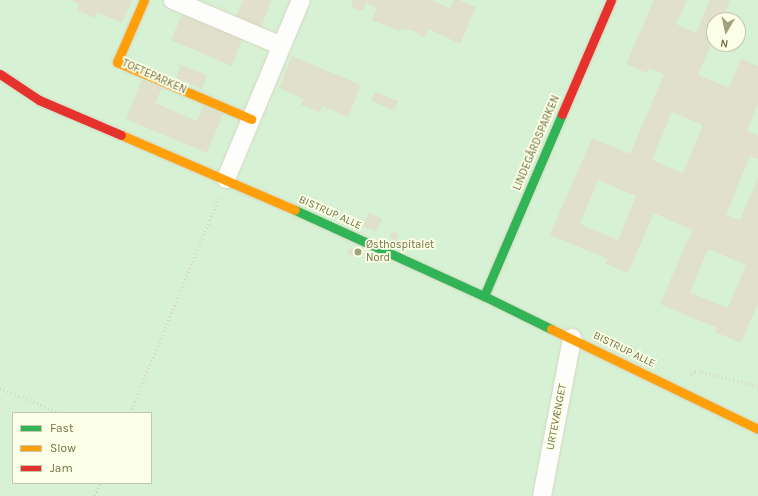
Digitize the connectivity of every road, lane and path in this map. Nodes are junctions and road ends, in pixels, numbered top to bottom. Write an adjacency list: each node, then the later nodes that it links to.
1 (144, 0): 7 (street, TOFTEPARKEN)
2 (173, 0): 5 (street)
3 (301, 0): 5 (street)
4 (610, 0): 9 (street, LINDEGÅRDSPARKEN)
5 (282, 46): 7 (street)
6 (0, 74): 8 (street, BISTRUP ALLE)
7 (251, 119): 8 (street)
8 (226, 179): 9 (street, BISTRUP ALLE); 15 (path)
9 (484, 296): 10 (street, BISTRUP ALLE)
10 (572, 338): 13 (street, BISTRUP ALLE); 19 (street, URTEVÆNGET)
11 (758, 386): 13 (path)
12 (0, 388): 14 (path)
13 (681, 391): 16 (street, BISTRUP ALLE)
14 (59, 412)
15 (130, 412)
16 (758, 429)
17 (100, 484): 18 (path)
18 (95, 496)
19 (542, 496)

